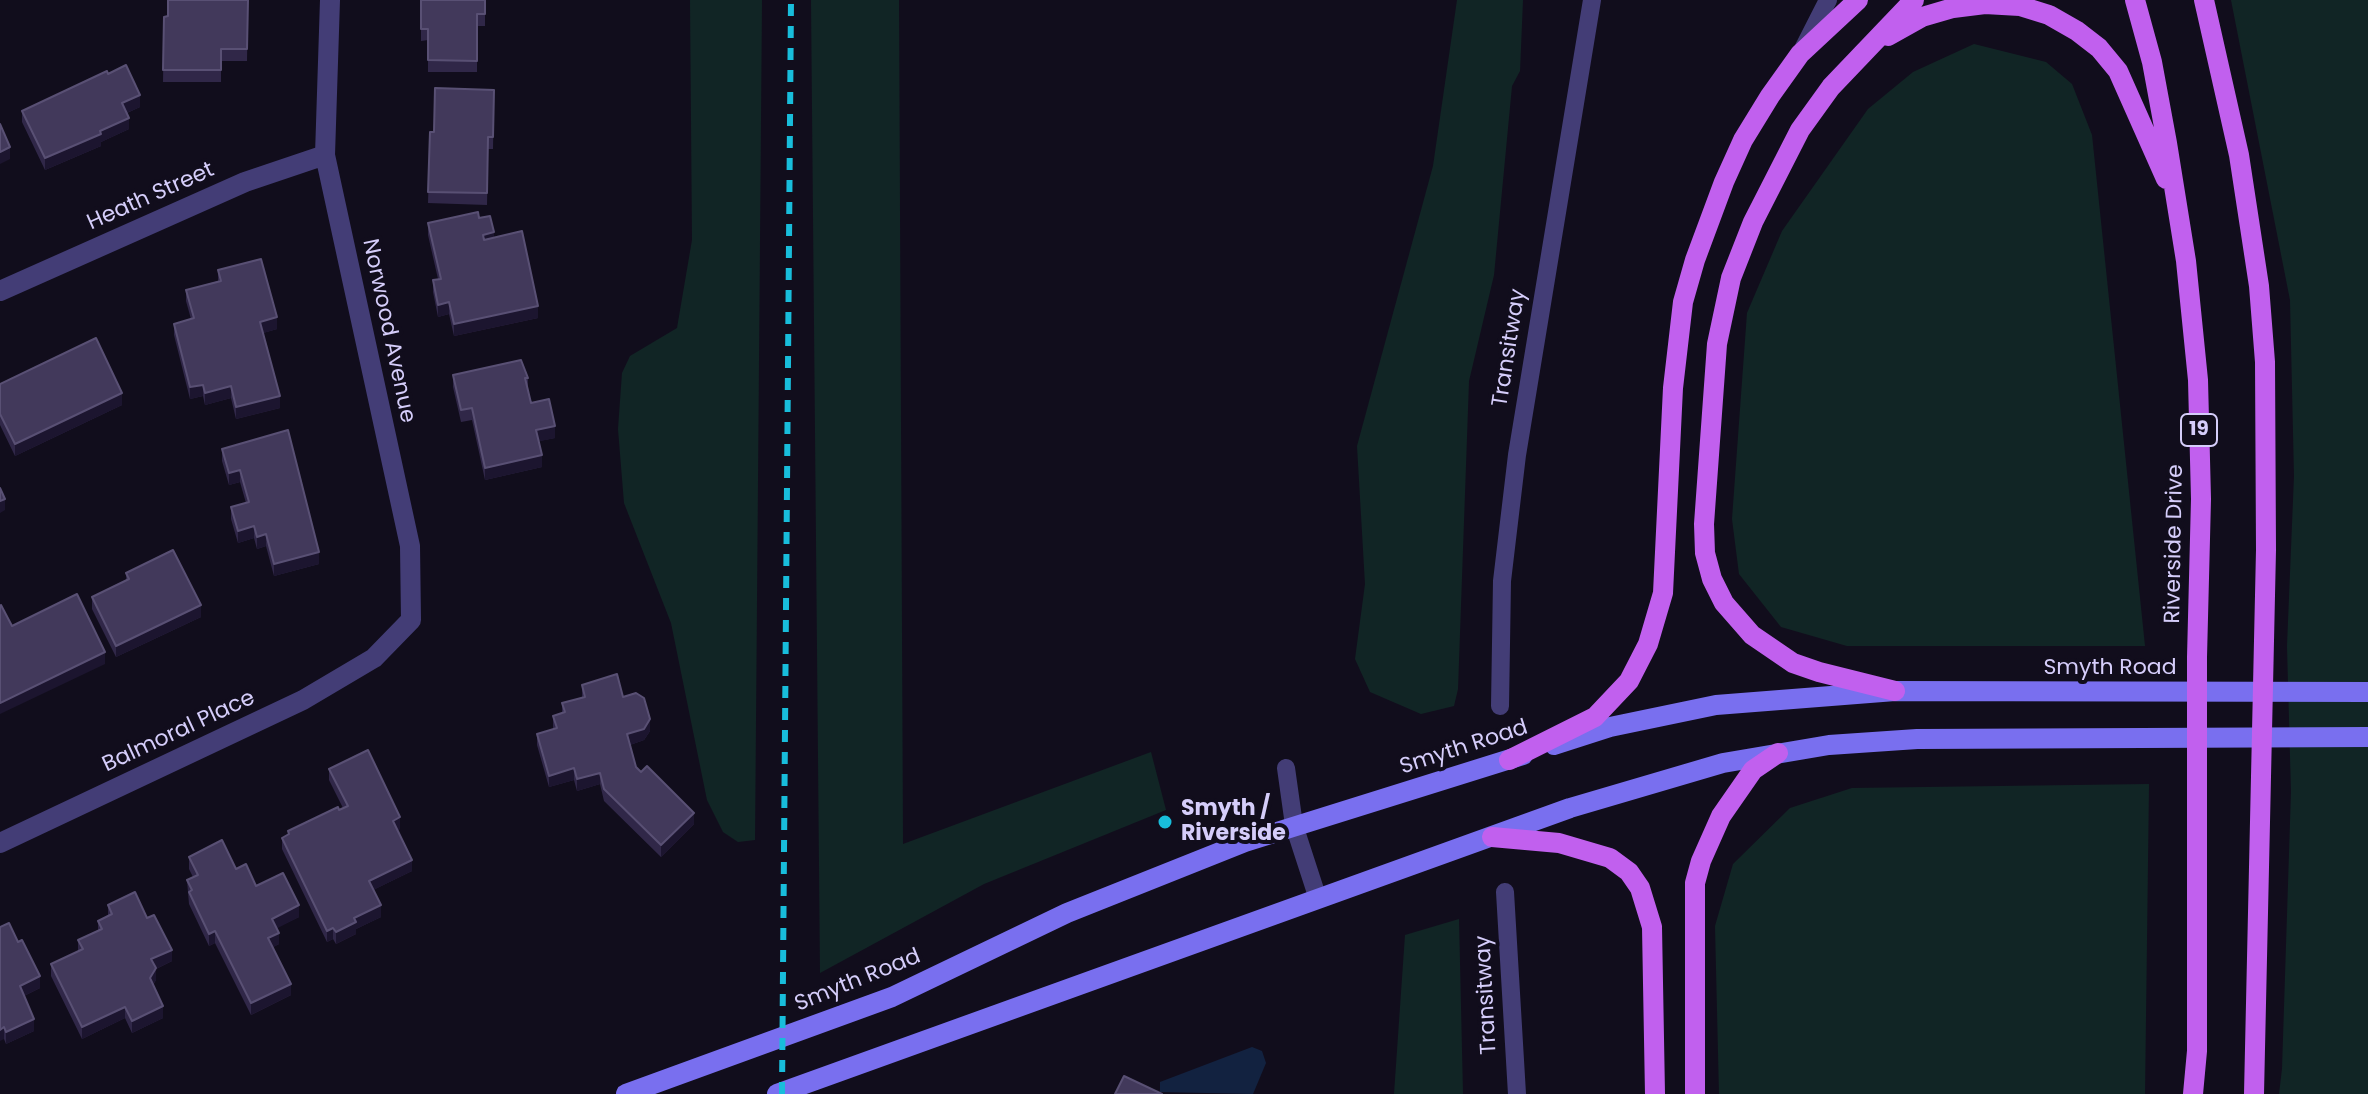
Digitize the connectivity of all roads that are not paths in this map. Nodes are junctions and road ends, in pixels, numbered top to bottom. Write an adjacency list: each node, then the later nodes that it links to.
1 (330, 0): 10 (street, Norwood Avenue)
2 (1592, 0): 16 (lane, Transitway)
3 (1828, 0): 9 (lane)
4 (1858, 0): 9 (main road)
5 (1914, 0): 8 (main road)
6 (2135, 0): 11 (main road, Riverside Drive / 19)
7 (2204, 0): 32 (main road)
8 (1871, 45): 11 (main road); 14 (main road)
9 (1800, 54): 19 (main road)
10 (325, 155): 12 (street, Heath Street); 13 (street, Norwood Avenue)
11 (2178, 206): 31 (main road, Riverside Drive / 19)
12 (0, 291)
13 (374, 658): 23 (street, Balmoral Place)
14 (1895, 691): 15 (main road, Smyth Road); 19 (main road, Smyth Road)
15 (2368, 692)
16 (1500, 706)
17 (2368, 737): 18 (main road)
18 (1778, 753): 22 (main road); 30 (main road)
19 (1509, 760): 21 (main road, Smyth Road)
20 (1286, 768): 21 (lane)
21 (1294, 825): 25 (lane); 26 (main road, Smyth Road)
22 (1492, 837): 25 (main road); 29 (main road)
23 (0, 843)
24 (1505, 892): 28 (lane, Transitway)
25 (1318, 899): 27 (main road)
26 (626, 1094)
27 (777, 1094)
28 (1517, 1094)
29 (1655, 1094)
30 (1695, 1094)
31 (2193, 1094)
32 (2254, 1094)

